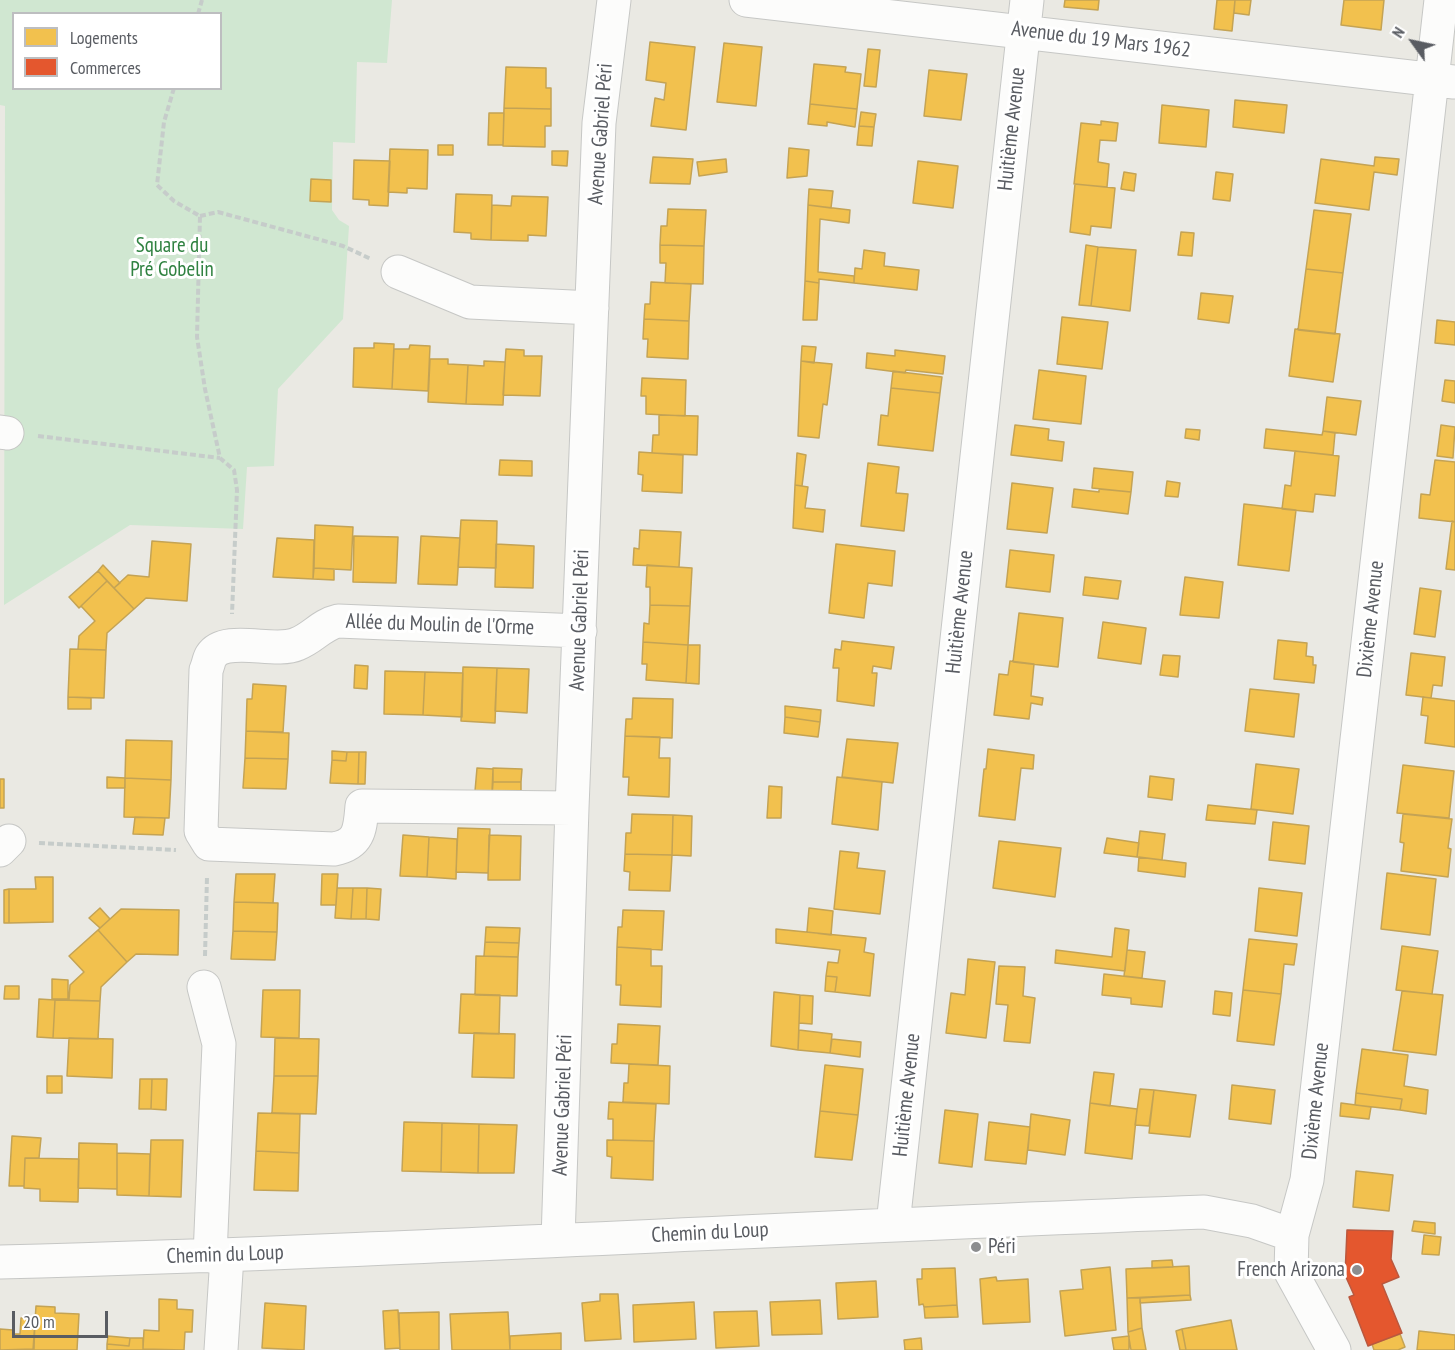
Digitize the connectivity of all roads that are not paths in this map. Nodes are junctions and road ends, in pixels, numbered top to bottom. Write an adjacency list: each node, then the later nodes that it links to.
1 (614, 0): 7 (street, Avenue Gabriel Péri)
2 (746, 0): 4 (street, Avenue du 19 Mars 1962)
3 (1441, 0): 5 (street, Dixième Avenue)
4 (1025, 15): 5 (street, Avenue du 19 Mars 1962); 11 (street, Huitième Avenue)
5 (1444, 81): 12 (street, Dixième Avenue)
6 (399, 272): 7 (street)
7 (592, 309): 8 (street, Avenue Gabriel Péri)
8 (580, 631): 9 (street, Avenue Gabriel Péri); 9 (street, Allée du Moulin de l'Orme)
9 (572, 808): 13 (street, Avenue Gabriel Péri)
10 (204, 987): 14 (street)
11 (892, 1224): 12 (street, Chemin du Loup); 13 (street, Chemin du Loup)
12 (1292, 1235): 17 (street)
13 (558, 1240): 14 (street, Chemin du Loup)
14 (218, 1256): 15 (street, Chemin du Loup); 16 (street)
15 (0, 1262)
16 (221, 1350)
17 (1334, 1350)

